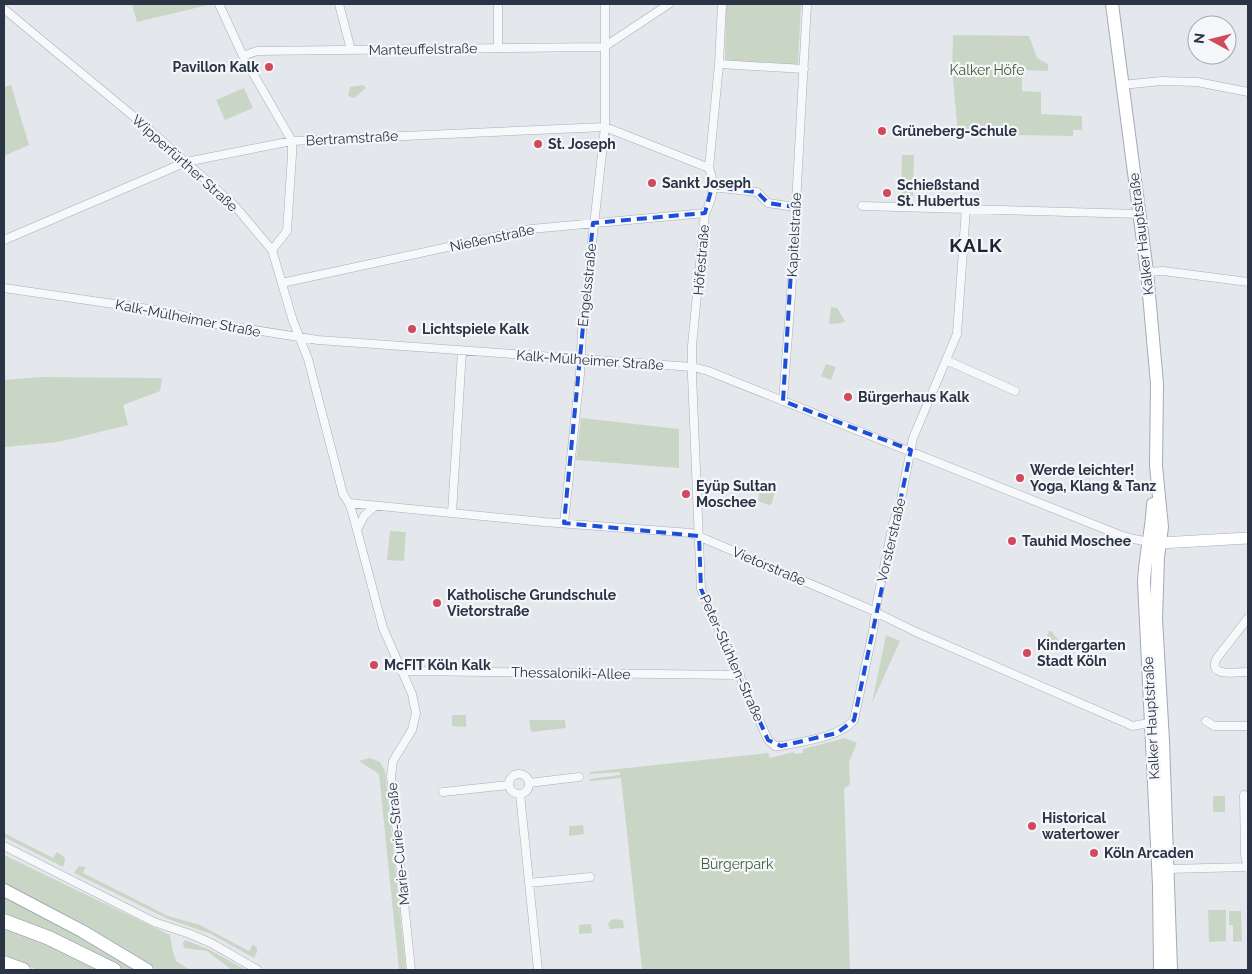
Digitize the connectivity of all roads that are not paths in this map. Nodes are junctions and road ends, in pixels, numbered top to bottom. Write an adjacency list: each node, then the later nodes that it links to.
1 (219, 4): 13 (street)
2 (339, 4): 12 (street)
3 (498, 4): 11 (street)
4 (605, 4): 10 (street, Engelsstraße)
5 (669, 4): 10 (street)
6 (722, 4): 14 (street, Höfestraße)
7 (807, 4): 15 (street, Kapitelstraße)
8 (1112, 4): 16 (main road, Kalker Hauptstraße)
9 (4, 9): 20 (street, Wipperfürther Straße)
10 (604, 47): 11 (street, Manteuffelstraße); 18 (street, Engelsstraße)
11 (498, 48): 12 (street, Manteuffelstraße)
12 (351, 50): 13 (street, Manteuffelstraße)
13 (243, 56): 19 (street)
14 (719, 64): 15 (street); 21 (street, Höfestraße)
15 (804, 69): 24 (street, Kapitelstraße)
16 (1122, 85): 17 (street); 27 (main road, Kalker Hauptstraße)
17 (1248, 92)
18 (605, 127): 19 (street, Bertramstraße); 21 (street, Bertramstraße); 28 (street, Engelsstraße)
19 (292, 141): 20 (street, Bertramstraße); 30 (street)
20 (186, 162): 29 (street, Bertramstraße); 30 (street, Wipperfürther Straße)
21 (709, 168): 22 (street, Höfestraße)
22 (712, 186): 24 (street); 26 (street, Höfestraße)
23 (862, 206): 25 (street)
24 (795, 207): 41 (street, Kapitelstraße)
25 (966, 208): 27 (street); 38 (street, Vorsterstraße)
26 (705, 213): 28 (street, Nießenstraße); 39 (street, Höfestraße)
27 (1139, 214): 31 (main road, Kalker Hauptstraße)
28 (594, 223): 33 (street, Nießenstraße); 37 (street, Engelsstraße)
29 (4, 240)
30 (272, 250): 33 (street, Wipperfürther Straße)
31 (1147, 272): 32 (street); 50 (main road, Kalker Hauptstraße)
32 (1248, 282)
33 (282, 283): 35 (street, Wipperfürther Straße)
34 (4, 288): 35 (street, Kalk-Mülheimer Straße)
35 (300, 337): 36 (street, Kalk-Mülheimer Straße); 43 (street, Wipperfürther Straße)
36 (462, 351): 37 (street, Kalk-Mülheimer Straße); 45 (street)
37 (580, 359): 39 (street, Kalk-Mülheimer Straße); 46 (street, Engelsstraße)
38 (946, 360): 40 (street); 42 (street, Vorsterstraße)
39 (693, 367): 41 (street, Kalk-Mülheimer Straße); 48 (street, Peter-Stühlen-Straße)
40 (1015, 391)
41 (783, 401): 42 (street, Kalk-Mülheimer Straße)
42 (910, 450): 50 (street, Kalk-Mülheimer Straße); 51 (street, Vorsterstraße)
43 (349, 503): 44 (street, Vietorstraße); 47 (street, Wipperfürther Straße)
44 (375, 506): 45 (street, Vietorstraße); 47 (street)
45 (452, 513): 46 (street, Vietorstraße)
46 (564, 522): 48 (street, Vietorstraße)
47 (357, 530): 53 (street, Wipperfürther Straße)
48 (699, 536): 51 (street, Vietorstraße); 55 (street, Peter-Stühlen-Straße)
49 (1248, 538): 50 (street)
50 (1155, 542): 57 (main road, Kalker Hauptstraße)
51 (875, 613): 57 (street, Vietorstraße); 59 (street, Vorsterstraße)
52 (1248, 618): 54 (street)
53 (401, 670): 55 (street, Thessaloniki-Allee); 56 (street, Wipperfürther Straße)
54 (1248, 672)
55 (740, 675): 59 (street, Peter-Stühlen-Straße)
56 (412, 694): 79 (street, Marie-Curie-Straße)
57 (1157, 721): 69 (main road, Kalker Hauptstraße); 81 (main road, Kalker Hauptstraße)
58 (1206, 721): 60 (street)
59 (850, 724)
60 (1248, 726)
61 (579, 777): 62 (street)
62 (529, 783): 63 (street); 65 (street)
63 (509, 785): 64 (street); 65 (street)
64 (443, 792)
65 (520, 794): 71 (street)
66 (1244, 796): 68 (street)
67 (4, 846): 78 (street)
68 (1248, 868): 69 (street)
69 (1167, 869): 82 (main road, Kalker Hauptstraße)
70 (590, 877): 71 (street)
71 (529, 883): 80 (street)
72 (4, 890): 77 (main road)
73 (4, 920): 76 (highway)
74 (4, 963): 75 (highway)
75 (23, 970)
76 (114, 970)
77 (146, 970)
78 (258, 970)
79 (411, 970)
80 (538, 970)
81 (1160, 970)
82 (1171, 970)

